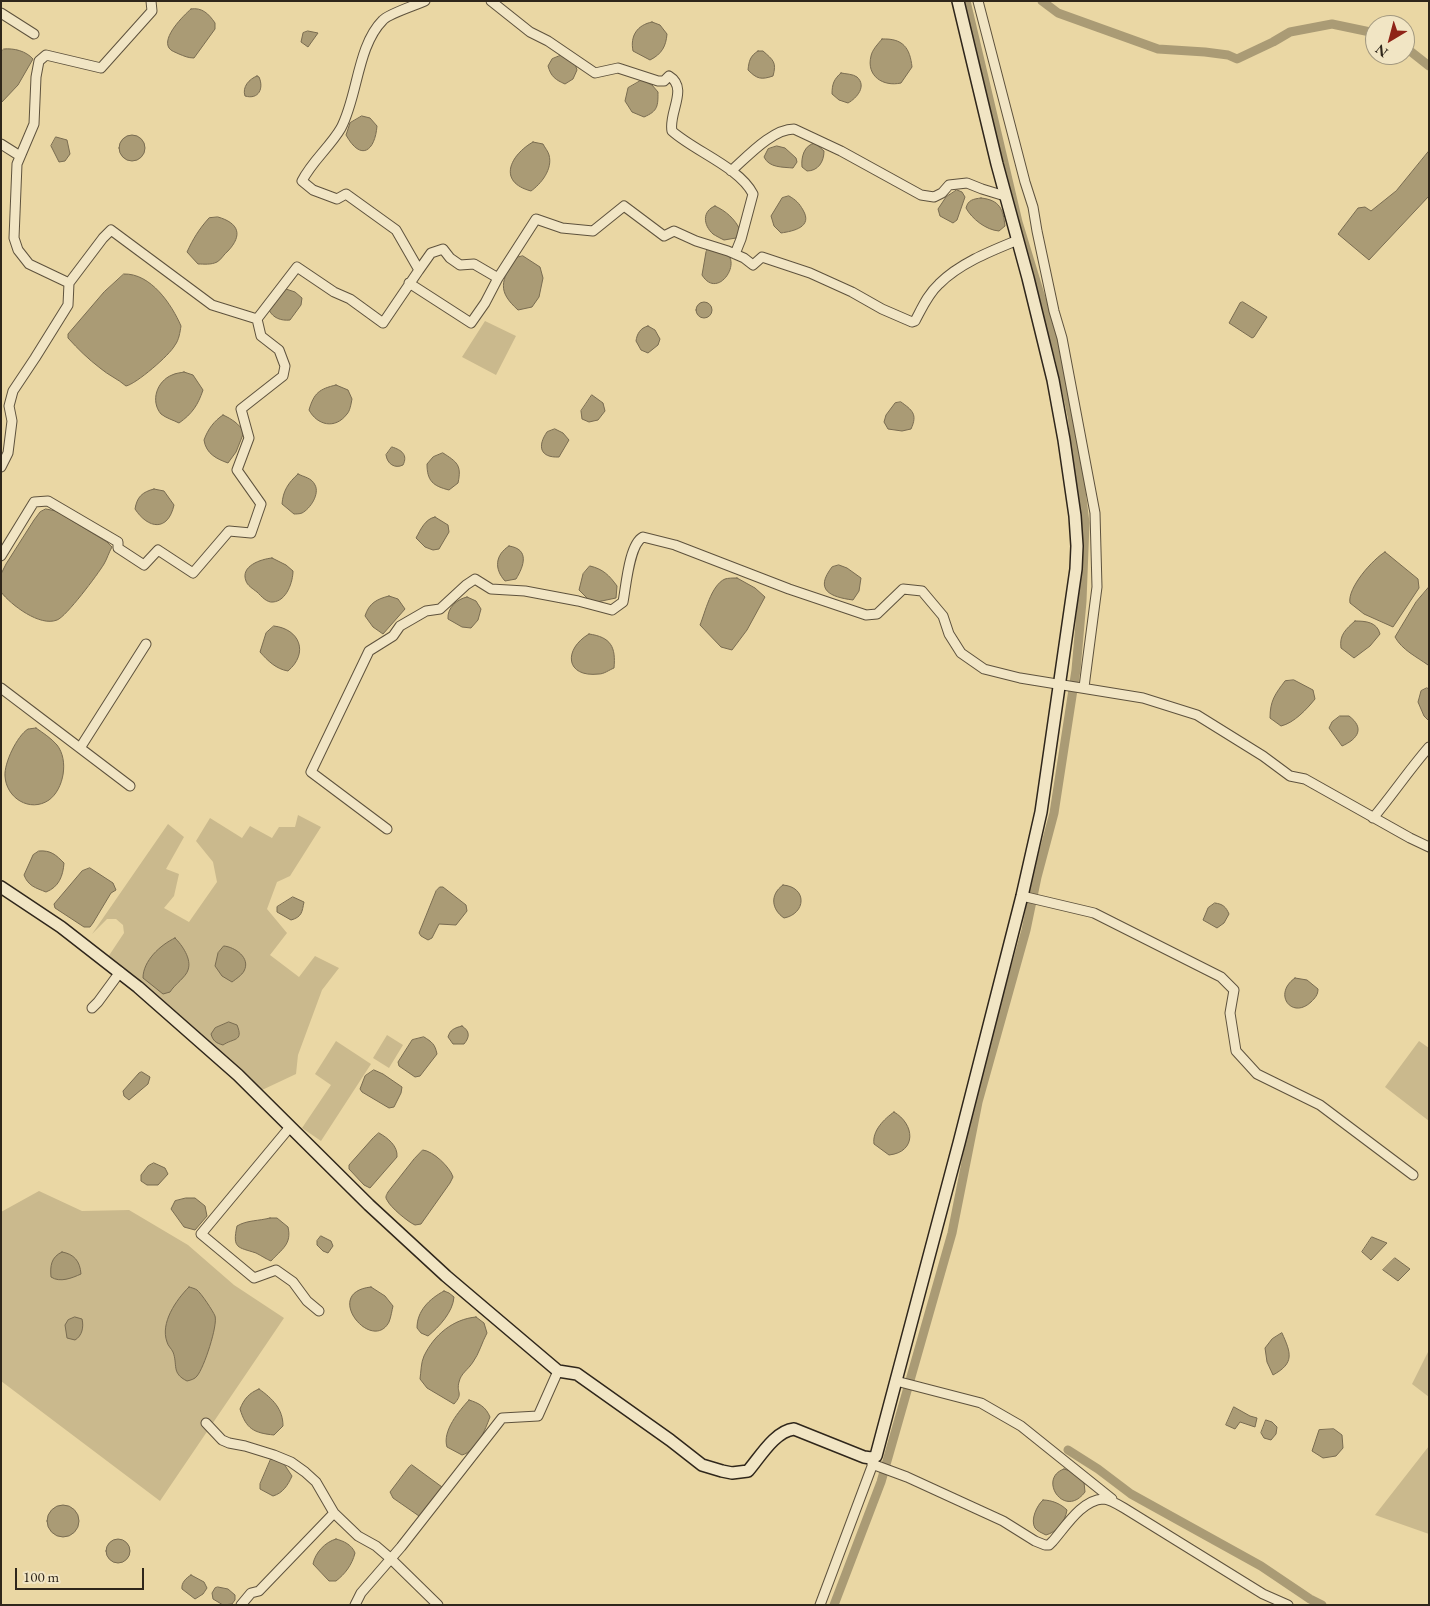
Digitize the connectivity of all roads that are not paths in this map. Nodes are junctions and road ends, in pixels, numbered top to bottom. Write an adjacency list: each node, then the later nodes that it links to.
1 (151, 1): 9 (street)
2 (425, 1): 14 (street)
3 (490, 1): 10 (street)
4 (958, 1): 11 (street)
5 (978, 1): 23 (street)
6 (1, 12): 7 (street)
7 (34, 34)
8 (1, 144): 9 (street)
9 (20, 156): 16 (street)
10 (730, 171): 11 (street); 13 (street)
11 (1005, 196): 12 (street)
12 (1018, 240): 13 (street); 22 (street)
13 (735, 254): 15 (street)
14 (419, 270): 15 (street); 17 (street)
15 (498, 278): 17 (street)
16 (69, 283): 18 (street); 19 (street)
17 (409, 284): 18 (street)
18 (257, 319): 20 (street)
19 (1, 468)
20 (1, 556)
21 (146, 644): 26 (street)
22 (1058, 685): 23 (street); 29 (street); 32 (street)
23 (1084, 687): 28 (street)
24 (1, 688): 26 (street)
25 (1429, 747): 28 (street)
26 (80, 748): 27 (street)
27 (130, 786)
28 (1373, 818): 30 (street)
29 (387, 829)
30 (1429, 847)
31 (1, 887): 33 (street)
32 (1022, 896): 36 (street); 39 (street)
33 (120, 972): 34 (street); 35 (street)
34 (92, 1008)
35 (290, 1127): 37 (street); 38 (street)
36 (1413, 1175)
37 (319, 1311)
38 (558, 1371): 41 (street); 44 (street)
39 (896, 1381): 41 (street); 42 (street)
40 (206, 1423): 43 (street)
41 (874, 1460): 42 (street); 48 (street)
42 (1122, 1507): 49 (street)
43 (334, 1513): 44 (street); 45 (street)
44 (390, 1558): 46 (street); 47 (street)
45 (240, 1605)
46 (355, 1605)
47 (438, 1605)
48 (820, 1605)
49 (1288, 1605)

